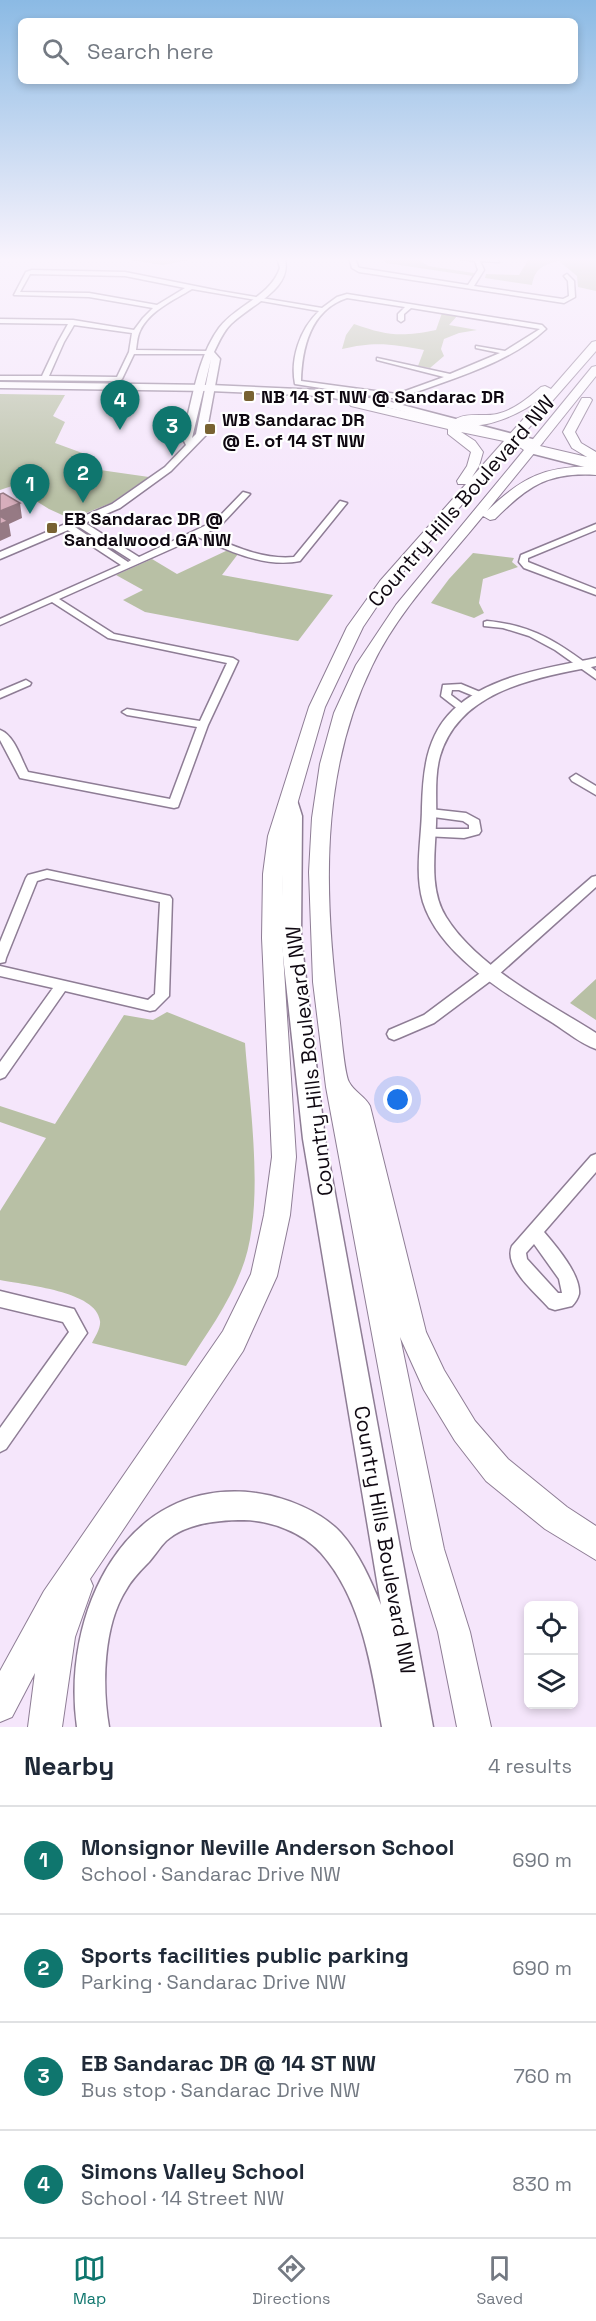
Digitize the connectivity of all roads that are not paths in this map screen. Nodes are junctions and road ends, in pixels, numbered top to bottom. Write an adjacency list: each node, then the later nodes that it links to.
1 (64, 338): 16 (street)
2 (135, 338): 8 (street)
3 (217, 338): 9 (street)
4 (302, 338): 14 (street)
5 (533, 338): 10 (street)
6 (596, 344): 11 (main road, Country Hills Boulevard NW)
7 (478, 347): 10 (street)
8 (132, 352): 9 (street); 16 (street)
9 (210, 353): 19 (street); 21 (street)
10 (507, 353): 14 (street)
11 (584, 358): 23 (main road); 25 (main road, Country Hills Boulevard NW)
12 (379, 359): 14 (street)
13 (596, 369): 25 (main road, Country Hills Boulevard NW)
14 (449, 376)
15 (0, 378): 16 (street)
16 (45, 378)
17 (596, 384): 26 (main road)
18 (0, 385): 21 (main road)
19 (211, 386): 21 (main road); 22 (main road); 23 (main road); 24 (street)
20 (0, 391): 21 (main road)
21 (197, 393): 24 (street)
22 (355, 405): 23 (main road); 25 (main road)
23 (449, 424): 25 (main road); 33 (main road)
24 (190, 444): 30 (street)
25 (523, 444): 26 (main road); 27 (street); 33 (main road, Country Hills Boulevard NW); 39 (main road, Country Hills Boulevard NW)
26 (596, 459)
27 (596, 469): 39 (main road)
28 (246, 494): 32 (street)
29 (343, 503): 32 (street)
30 (74, 525): 34 (street); 35 (street); 36 (street)
31 (596, 527): 37 (street)
32 (198, 534): 35 (street)
33 (426, 535): 53 (main road, Country Hills Boulevard NW)
34 (0, 556)
35 (137, 560): 36 (street)
36 (127, 565): 38 (street)
37 (596, 592)
38 (53, 599): 40 (street); 49 (street)
39 (396, 616): 64 (main road, Country Hills Boulevard NW)
40 (0, 622)
41 (487, 624): 42 (street)
42 (589, 664): 43 (street); 46 (street)
43 (596, 676)
44 (26, 683): 45 (street)
45 (0, 695)
46 (481, 696): 47 (street); 47 (street)
47 (463, 708): 54 (street)
48 (127, 712): 49 (street)
49 (203, 725): 50 (street)
50 (0, 733)
51 (576, 777): 52 (street)
52 (596, 791)
53 (290, 801): 69 (main road); 76 (main road, Country Hills Boulevard NW)
54 (430, 813): 55 (street); 55 (street)
55 (428, 832): 59 (street)
56 (596, 880): 59 (street)
57 (0, 958): 60 (street)
58 (0, 971): 60 (street)
59 (492, 972): 61 (street); 62 (street)
60 (61, 987): 63 (street)
61 (394, 1034)
62 (596, 1042)
63 (0, 1073)
64 (338, 1088): 70 (main road); 71 (main road, Country Hills Boulevard NW)
65 (596, 1161): 66 (street)
66 (534, 1232)
67 (0, 1299): 68 (street)
68 (0, 1443)
69 (110, 1519): 72 (main road); 73 (main road)
70 (596, 1544)
71 (428, 1549): 77 (main road, Country Hills Boulevard NW); 78 (main road)
72 (0, 1705)
73 (45, 1727)
74 (93, 1727): 75 (main road)
75 (398, 1727)
76 (417, 1727)
77 (460, 1727)
78 (474, 1727)

